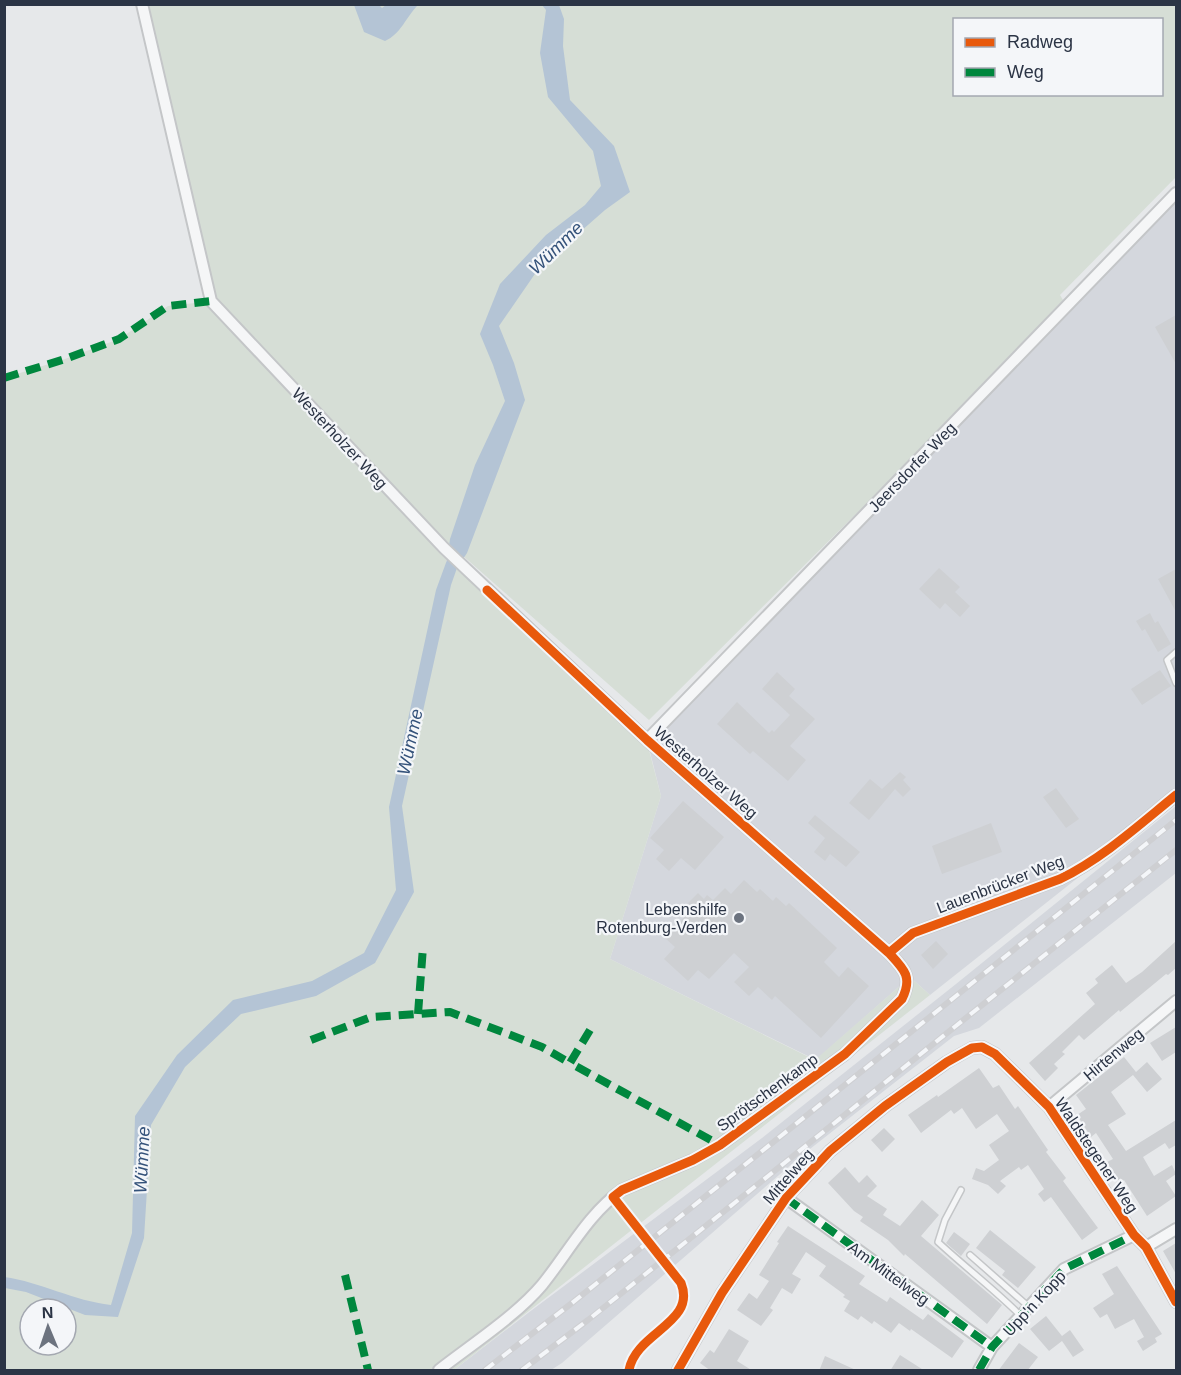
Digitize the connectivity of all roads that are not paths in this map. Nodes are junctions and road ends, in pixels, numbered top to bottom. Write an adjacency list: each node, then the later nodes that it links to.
1 (142, 4): 5 (street, Westerholzer Weg)
2 (1176, 193): 5 (street, Jeersdorfer Weg)
3 (1176, 652): 4 (lane)
4 (1176, 683)
5 (647, 740): 7 (street, Westerholzer Weg)
6 (1176, 795): 7 (street, Lauenbrücker Weg)
7 (889, 953): 8 (street, Westerholzer Weg)
8 (906, 975): 13 (street, Sprötschenkamp)
9 (1176, 1001): 11 (street, Hirtenweg)
10 (972, 1048): 11 (street, Waldstegener Weg); 14 (street, Mittelweg)
11 (1048, 1107): 16 (street, Waldstegener Weg)
12 (961, 1190): 21 (lane)
13 (613, 1197): 23 (street, Sprötschenkamp); 24 (lane, bridge)
14 (786, 1198): 22 (street, Am Mittelweg); 25 (street, Mittelweg)
15 (1176, 1229): 17 (street)
16 (1134, 1235): 17 (street, Waldstegener Weg); 20 (street, Upp'n Kopp)
17 (1146, 1247): 19 (street, Waldstegener Weg)
18 (970, 1255): 20 (lane)
19 (1176, 1302)
20 (1029, 1307): 21 (street, Upp'n Kopp)
21 (1021, 1316): 22 (street, Upp'n Kopp)
22 (992, 1347): 26 (street, Upp'n Kopp)
23 (439, 1371)
24 (629, 1371)
25 (678, 1371)
26 (979, 1371)

